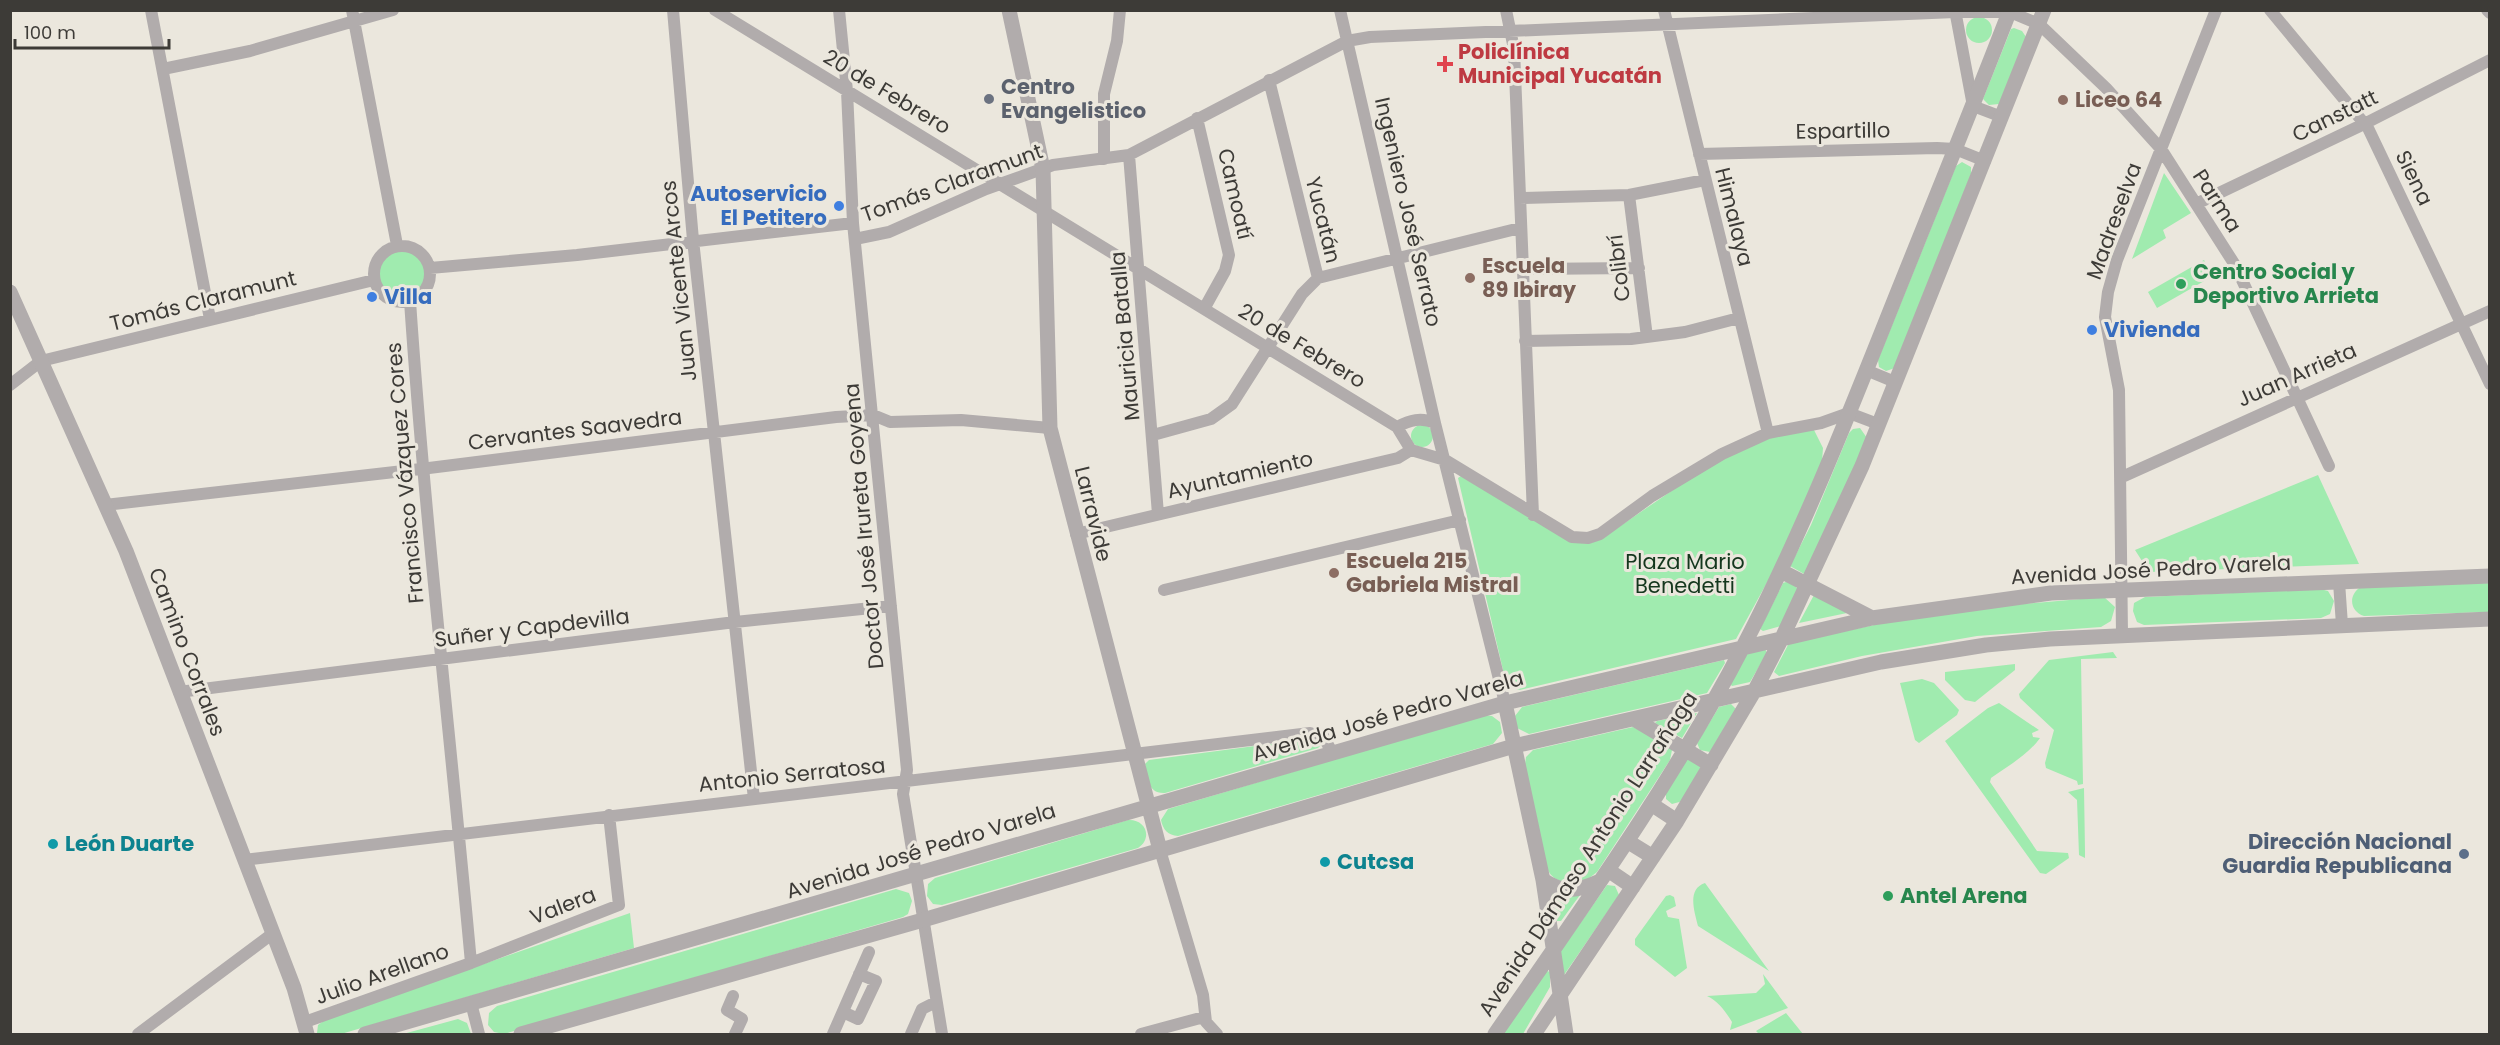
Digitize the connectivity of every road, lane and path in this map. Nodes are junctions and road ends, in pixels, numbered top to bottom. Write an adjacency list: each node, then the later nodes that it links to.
1 (151, 10): 22 (street)
2 (393, 10): 16 (street)
3 (673, 10): 45 (street, Juan Vicente Arcos)
4 (715, 10): 24 (street, 20 de Febrero)
5 (839, 10): 24 (street, Doctor José Irureta Goyena)
6 (1009, 10): 35 (street, Larravide)
7 (1120, 10): 33 (street)
8 (1340, 10): 20 (street, Ingeniero José Serrato)
9 (1506, 10): 19 (street)
10 (1664, 10): 18 (street, Himalaya)
11 (2216, 10): 30 (street, Madreselva)
12 (2270, 10): 28 (street, Siena)
13 (1955, 11): 14 (street, Tomás Claramunt); 15 (street, Tomás Claramunt); 25 (street)
14 (2010, 11): 17 (street, Tomás Claramunt); 25 (street, Avenida Dámaso Antonio Larrañaga)
15 (1807, 14): 18 (street, Tomás Claramunt)
16 (353, 15): 22 (street); 46 (street)
17 (2042, 17): 26 (street); 30 (street, Parma)
18 (1667, 25): 19 (street, Tomás Claramunt); 31 (street, Himalaya)
19 (1510, 31): 20 (street, Tomás Claramunt); 39 (street)
20 (1347, 41): 23 (street, Tomás Claramunt); 47 (street, Ingeniero José Serrato)
21 (2490, 60): 28 (street, Canstatt)
22 (163, 69): 59 (street)
23 (1269, 80): 27 (street, Tomás Claramunt); 52 (street, Yucatán)
24 (847, 91): 37 (street, 20 de Febrero); 42 (street, Doctor José Irureta Goyena)
25 (1973, 106): 26 (street); 29 (street, Avenida Dámaso Antonio Larrañaga)
26 (2002, 117): 34 (street)
27 (1197, 118): 32 (street, Tomás Claramunt); 56 (street, Camoatí)
28 (2364, 124): 40 (street, Canstatt); 60 (street, Siena)
29 (1955, 149): 31 (street, Espartillo); 34 (street, Espartillo); 65 (street, Avenida Dámaso Antonio Larrañaga)
30 (2161, 149): 40 (street, Parma); 83 (street, Madreselva)
31 (1699, 154): 36 (street, Himalaya)
32 (1129, 155): 33 (street, Tomás Claramunt); 50 (street, Mauricia Batalla)
33 (1104, 159): 35 (street, Tomás Claramunt)
34 (1985, 161): 66 (street)
35 (1043, 169): 37 (street, Tomás Claramunt); 41 (street, Larravide)
36 (1705, 180): 38 (street); 58 (street, Himalaya)
37 (1001, 183): 41 (street, 20 de Febrero); 44 (street, Tomás Claramunt)
38 (1629, 195): 39 (street); 49 (street, Colibrí)
39 (1520, 198): 43 (street)
40 (2196, 204): 69 (street, Parma)
41 (1044, 211): 50 (street, 20 de Febrero); 75 (street, Larravide)
42 (853, 223): 44 (street, Doctor José Irureta Goyena); 45 (street, Tomás Claramunt)
43 (1520, 228): 47 (street); 51 (street)
44 (855, 238): 71 (street, Doctor José Irureta Goyena)
45 (693, 240): 48 (street, Tomás Claramunt); 76 (street, Juan Vicente Arcos)
46 (398, 245): 48 (street); 53 (street)
47 (1397, 258): 52 (street); 72 (street, Ingeniero José Serrato)
48 (430, 268): 55 (street)
49 (1639, 268): 51 (street); 61 (street, Colibrí)
50 (1139, 269): 56 (street, 20 de Febrero); 78 (street, Mauricia Batalla)
51 (1523, 269): 62 (street)
52 (1317, 278): 63 (street, Yucatán)
53 (375, 280): 55 (street); 59 (street, Tomás Claramunt)
54 (10, 292): 64 (street, Camino Corrales)
55 (410, 301): 82 (street, Francisco Vázquez Cores)
56 (1204, 309): 63 (street, 20 de Febrero)
57 (2490, 311): 60 (street, Juan Arrieta)
58 (1739, 318): 61 (street); 77 (street, Himalaya)
59 (210, 319): 64 (street, Tomás Claramunt)
60 (2462, 323): 67 (street, Siena); 69 (street, Juan Arrieta)
61 (1647, 337): 62 (street)
62 (1526, 341): 86 (street)
63 (1268, 348): 74 (street, 20 de Febrero); 78 (street, Yucatán)
64 (41, 361): 68 (street); 84 (street, Camino Corrales)
65 (1866, 370): 66 (street); 70 (street, Avenida Dámaso Antonio Larrañaga)
66 (1895, 382): 73 (street)
67 (2490, 384)
68 (10, 385)
69 (2297, 396): 81 (street, Parma); 83 (street, Juan Arrieta)
70 (1849, 413): 73 (street); 77 (street); 89 (street, Avenida Dámaso Antonio Larrañaga)
71 (873, 415): 75 (street, Cervantes Saavedra); 76 (street, Cervantes Saavedra); 95 (street, Doctor José Irureta Goyena)
72 (1435, 423): 74 (street); 80 (street, Ingeniero José Serrato)
73 (1878, 424): 92 (street)
74 (1397, 427): 79 (street, 20 de Febrero)
75 (1050, 428): 88 (street, Larravide)
76 (715, 432): 82 (street, Cervantes Saavedra); 98 (street, Juan Vicente Arcos)
77 (1768, 433): 86 (street)
78 (1153, 435): 85 (street, Mauricia Batalla)
79 (1411, 450): 80 (street); 85 (street, Ayuntamiento)
80 (1445, 460): 86 (street); 87 (street, Ingeniero José Serrato)
81 (2329, 466)
82 (421, 469): 84 (street, Cervantes Saavedra); 103 (street, Francisco Vázquez Cores)
83 (2122, 477): 93 (street, Madreselva)
84 (105, 506): 105 (street, Camino Corrales)
85 (1158, 514): 88 (street, Ayuntamiento)
86 (1533, 515)
87 (1460, 520): 94 (street); 107 (street, Ingeniero José Serrato)
88 (1076, 534): 111 (street, Larravide)
89 (1781, 571): 92 (street); 102 (street, Avenida Dámaso Antonio Larrañaga)
90 (2490, 576): 91 (street, Avenida José Pedro Varela)
91 (2339, 582): 93 (street, Avenida José Pedro Varela); 99 (street)
92 (1808, 585): 96 (street); 101 (street)
93 (2122, 589): 96 (street, Avenida José Pedro Varela); 100 (street, Madreselva)
94 (1164, 590)
95 (891, 606): 98 (street, Suñer y Capdevilla); 114 (street, Doctor José Irureta Goyena)
96 (1872, 618): 101 (street, Avenida José Pedro Varela)
97 (2490, 619): 99 (street)
98 (735, 622): 103 (street, Suñer y Capdevilla); 115 (street, Juan Vicente Arcos)
99 (2342, 625): 100 (street)
100 (2122, 634): 104 (street)
101 (1782, 638): 102 (street, Avenida José Pedro Varela); 104 (street)
102 (1743, 646): 106 (street, Avenida Dámaso Antonio Larrañaga); 107 (street, Avenida José Pedro Varela)
103 (443, 658): 105 (street, Suñer y Capdevilla); 120 (street, Francisco Vázquez Cores)
104 (1755, 690): 106 (street); 113 (street)
105 (179, 692): 124 (street, Camino Corrales)
106 (1713, 700): 108 (street); 110 (street, Avenida Dámaso Antonio Larrañaga)
107 (1505, 703): 109 (street, Ingeniero José Serrato); 112 (street, Avenida José Pedro Varela)
108 (1634, 719): 109 (street); 110 (street)
109 (1514, 746): 122 (street); 127 (street, Ingeniero José Serrato)
110 (1685, 750): 113 (street); 116 (street, Avenida Dámaso Antonio Larrañaga)
111 (1133, 754): 112 (street, Antonio Serratosa); 114 (street, Antonio Serratosa); 117 (street, Larravide)
112 (1333, 754): 117 (street, Avenida José Pedro Varela)
113 (1711, 765): 119 (street)
114 (906, 782): 115 (street, Antonio Serratosa); 125 (street, Doctor José Irureta Goyena)
115 (754, 799): 118 (street, Antonio Serratosa)
116 (1651, 804): 119 (street); 121 (street, Avenida Dámaso Antonio Larrañaga)
117 (1148, 805): 122 (street, Larravide); 125 (street, Avenida José Pedro Varela)
118 (609, 815): 120 (street, Antonio Serratosa); 133 (street, Valera)
119 (1677, 820): 123 (street)
120 (459, 833): 124 (street, Antonio Serratosa); 133 (street, Francisco Vázquez Cores)
121 (1627, 841): 123 (street); 126 (street, Avenida Dámaso Antonio Larrañaga)
122 (1160, 850): 129 (street); 140 (street, Larravide)
123 (1653, 857): 128 (street)
124 (244, 860): 130 (street, Camino Corrales)
125 (916, 876): 129 (street, Doctor José Irureta Goyena); 138 (street, Avenida José Pedro Varela)
126 (1604, 876): 127 (street); 128 (street); 131 (street, Avenida Dámaso Antonio Larrañaga)
127 (1543, 880): 131 (street, Ingeniero José Serrato)
128 (1633, 887): 136 (street)
129 (923, 920): 137 (street, Doctor José Irureta Goyena); 145 (street)
130 (272, 933): 141 (street, Camino Corrales); 142 (street)
131 (1554, 948): 136 (street, Ingeniero José Serrato); 152 (street, Avenida Dámaso Antonio Larrañaga)
132 (869, 952): 134 (street)
133 (471, 963): 141 (street, Julio Arellano)
134 (859, 974): 139 (street); 139 (street)
135 (733, 996): 146 (street)
136 (1561, 996): 153 (street); 154 (street, Ingeniero José Serrato)
137 (936, 1002): 148 (street); 149 (street, Doctor José Irureta Goyena)
138 (471, 1004): 143 (street, Avenida José Pedro Varela); 144 (street)
139 (843, 1012): 147 (street)
140 (1204, 1017): 150 (street); 151 (street)
141 (306, 1028)
142 (138, 1035)
143 (365, 1035)
144 (479, 1035)
145 (521, 1035)
146 (735, 1035)
147 (833, 1035)
148 (911, 1035)
149 (942, 1035)
150 (1141, 1035)
151 (1217, 1035)
152 (1495, 1035)
153 (1534, 1035)
154 (1566, 1035)

